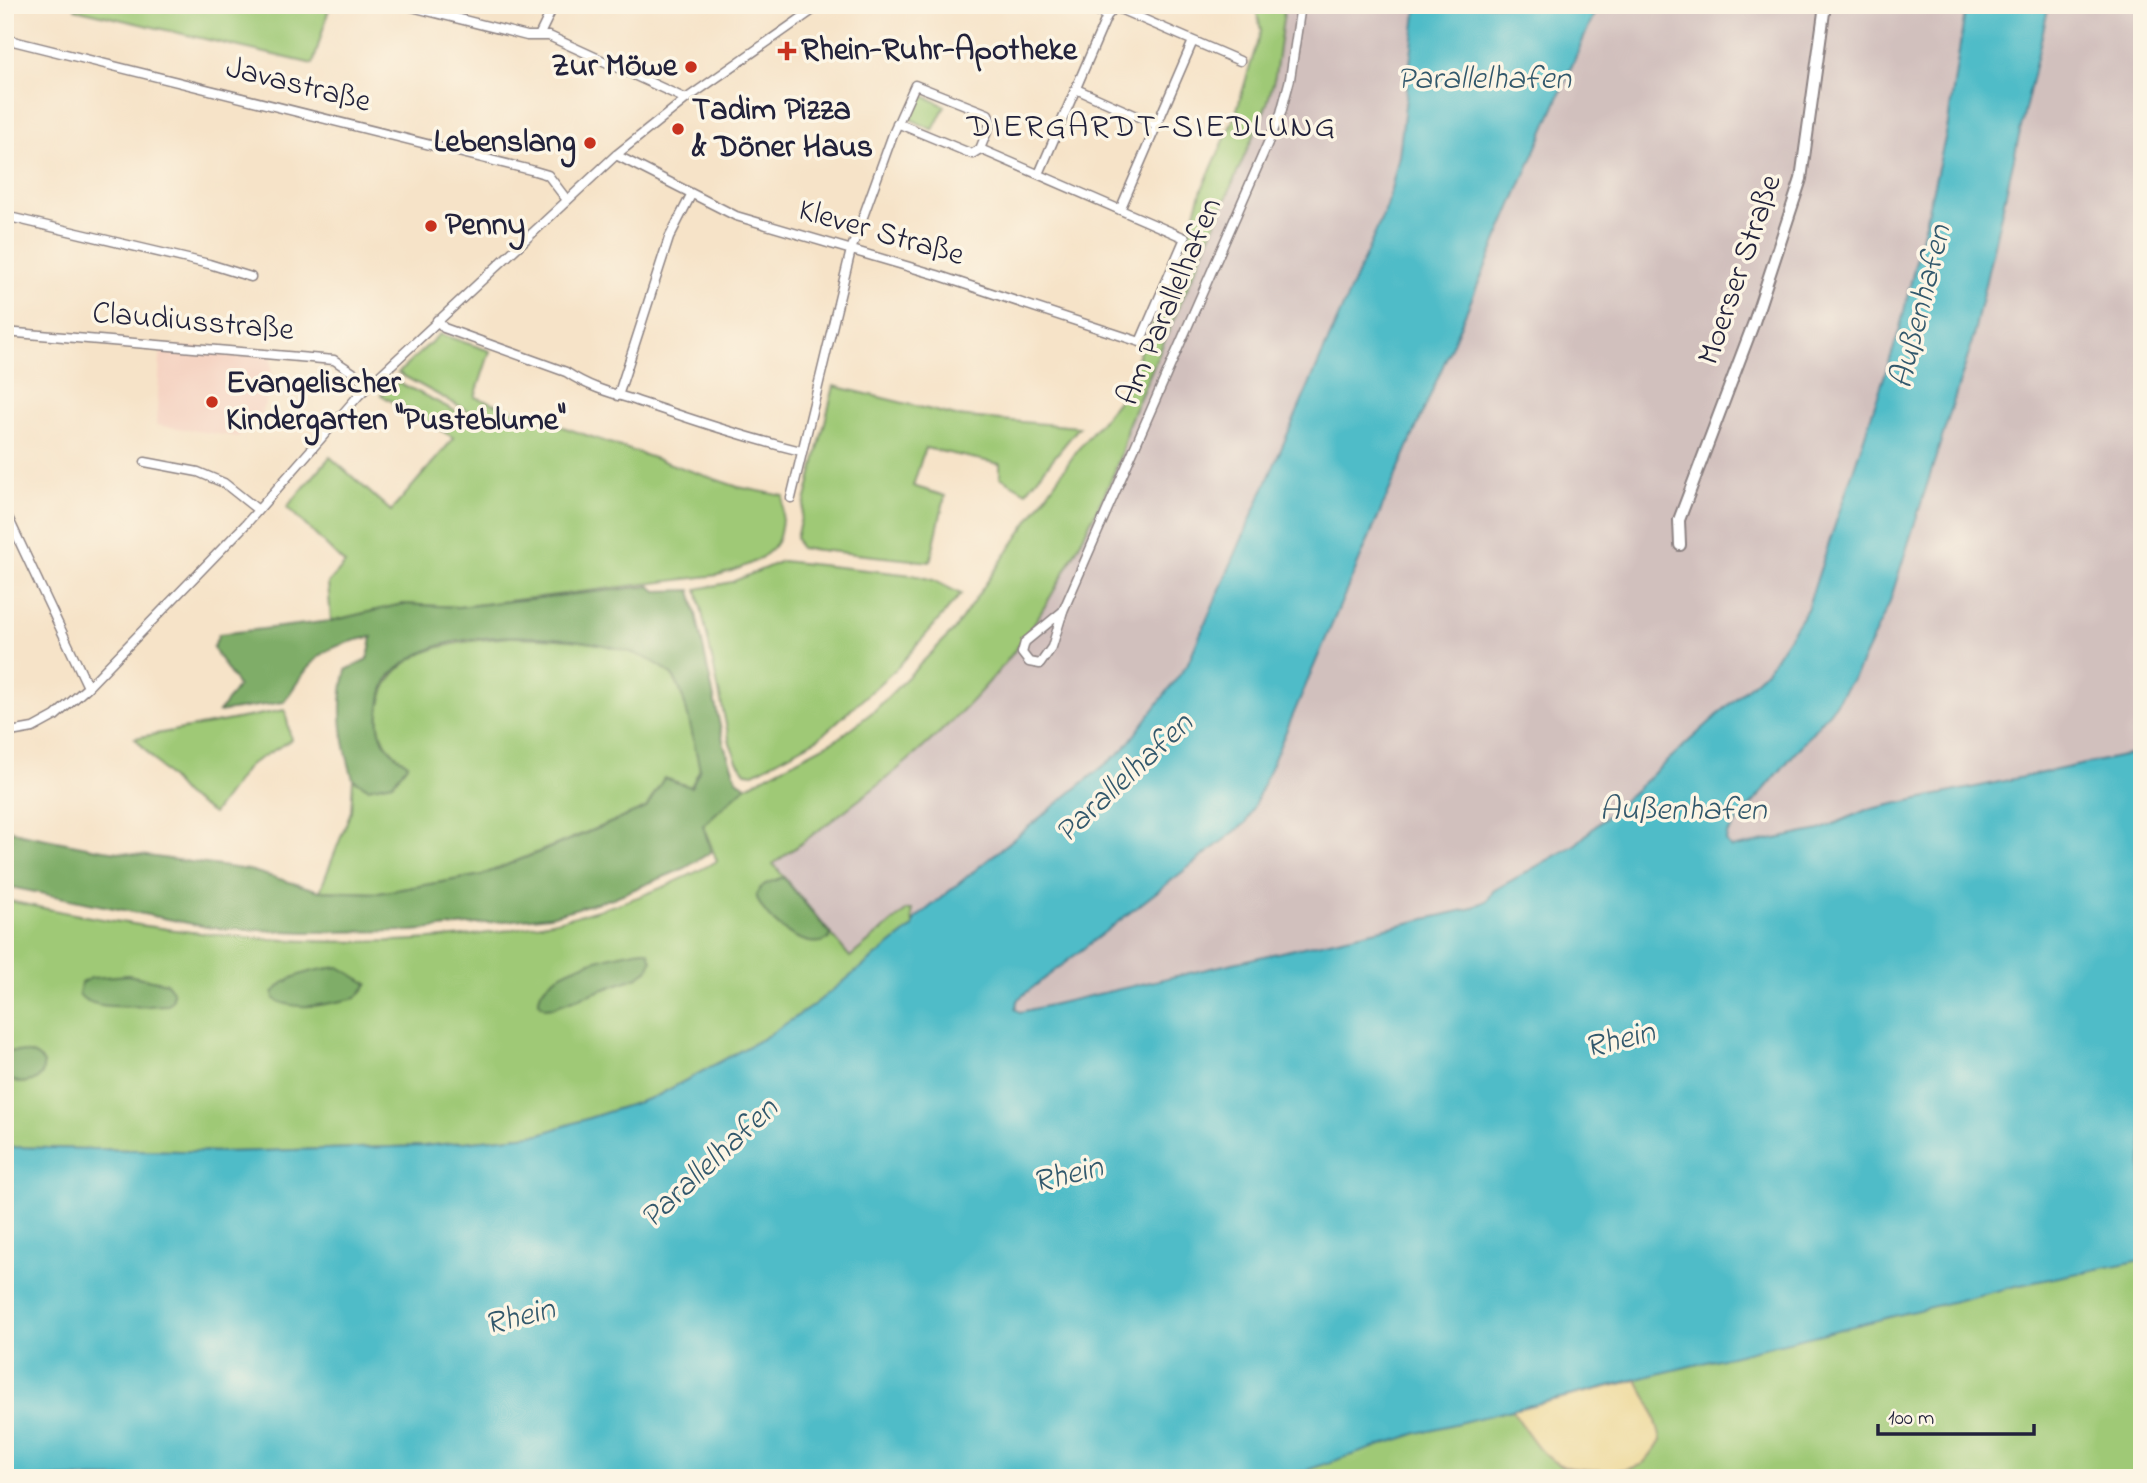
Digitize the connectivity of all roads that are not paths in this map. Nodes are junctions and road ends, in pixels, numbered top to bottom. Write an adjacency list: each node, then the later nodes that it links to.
1 (404, 5): 8 (street)
2 (554, 5): 8 (street)
3 (820, 5): 13 (street)
4 (1082, 5): 7 (street)
5 (1301, 5): 35 (street, Am Parallelhafen)
6 (1825, 5): 34 (street, Moerser Straße)
7 (1107, 16): 10 (street); 12 (street)
8 (540, 34): 13 (street)
9 (5, 39): 20 (street, Javastraße)
10 (1193, 41): 11 (street); 15 (street)
11 (1240, 61)
12 (1076, 89): 15 (street); 18 (street)
13 (686, 99): 17 (street)
14 (897, 123): 16 (street); 16 (street); 23 (street)
15 (1157, 125): 21 (street)
16 (980, 149): 18 (street)
17 (617, 155): 19 (street, Klever Straße); 20 (street)
18 (1039, 174): 21 (street)
19 (691, 195): 23 (street, Klever Straße); 28 (street)
20 (567, 200): 25 (street)
21 (1120, 209): 23 (street, Klever Straße)
22 (5, 216): 24 (street)
23 (851, 250): 29 (street)
24 (251, 277)
25 (437, 320): 27 (street); 28 (street)
26 (5, 332): 27 (street, Claudiusstraße)
27 (370, 384): 32 (street)
28 (618, 396): 29 (street)
29 (802, 452): 31 (street)
30 (145, 462): 32 (street)
31 (791, 498)
32 (258, 510): 36 (street)
33 (5, 511): 36 (street)
34 (1680, 545)
35 (1063, 611): 35 (street, Am Parallelhafen)
36 (88, 687): 37 (street)
37 (5, 733)

